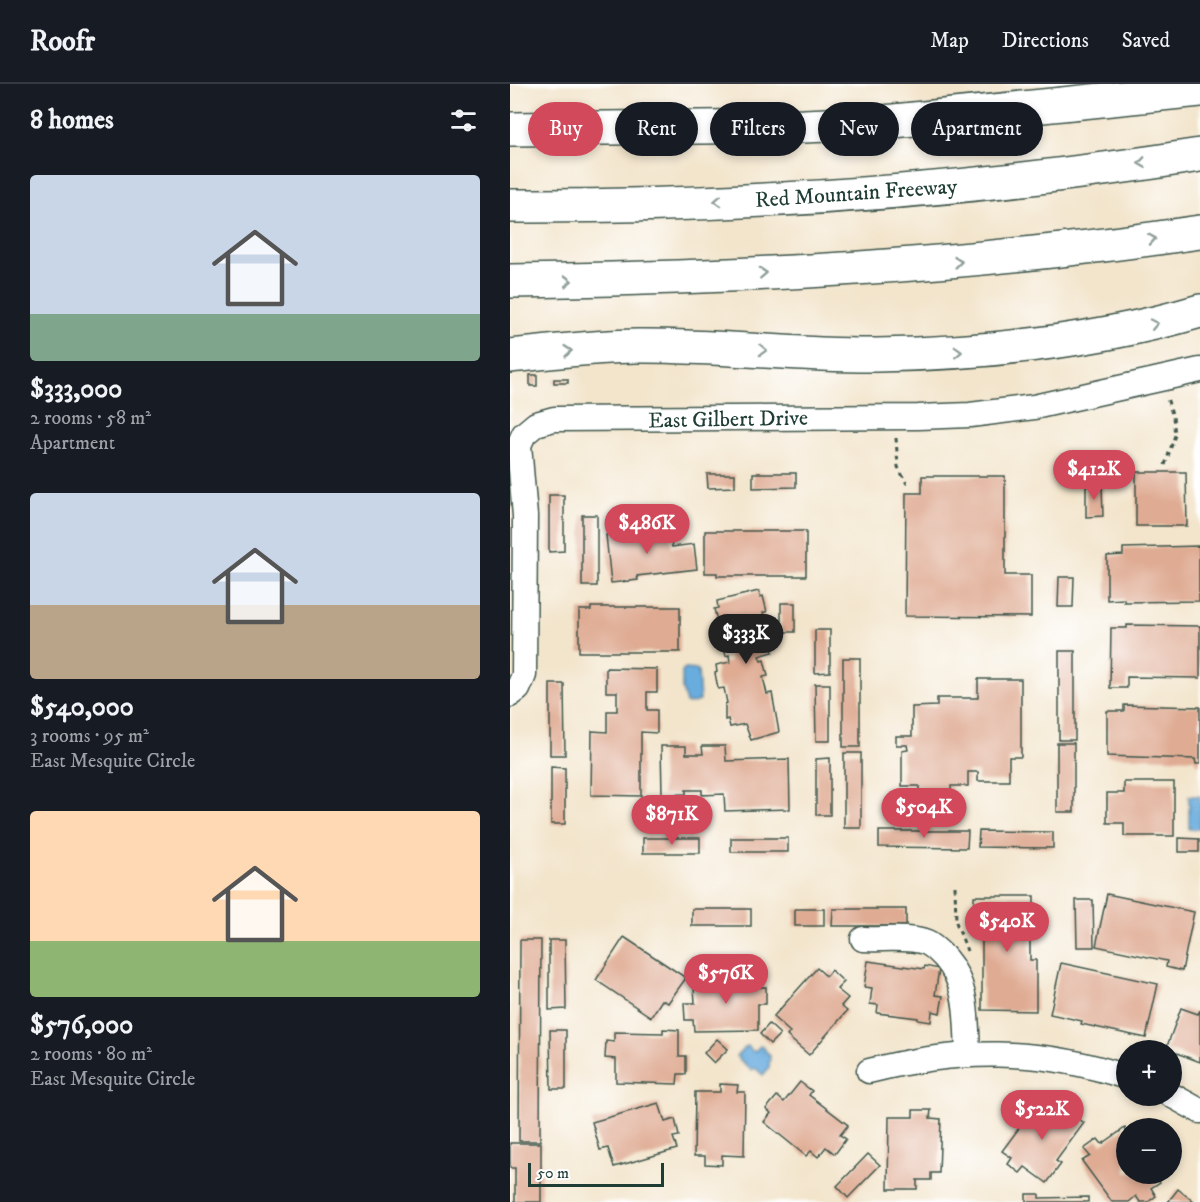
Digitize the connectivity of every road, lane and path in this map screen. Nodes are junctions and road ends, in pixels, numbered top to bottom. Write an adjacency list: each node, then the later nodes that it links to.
1 (1200, 90): 2 (highway)
2 (510, 129)
3 (1200, 155): 4 (highway, Red Mountain Freeway, one-way to 4)
4 (510, 206)
5 (1200, 232): 6 (highway, one-way to 5)
6 (510, 282)
7 (1200, 311): 8 (highway, one-way to 7)
8 (510, 356)
9 (1200, 370): 14 (street, East Gilbert Drive)
10 (1166, 397): 12 (path)
11 (896, 436): 13 (path)
12 (1165, 465)
13 (907, 484)
14 (510, 695)
15 (955, 886): 17 (path)
16 (863, 939): 18 (street)
17 (968, 957)
18 (968, 1054): 19 (street); 20 (street)
19 (869, 1071)
20 (1116, 1074)
21 (1182, 1101): 22 (street)
22 (1200, 1111)

